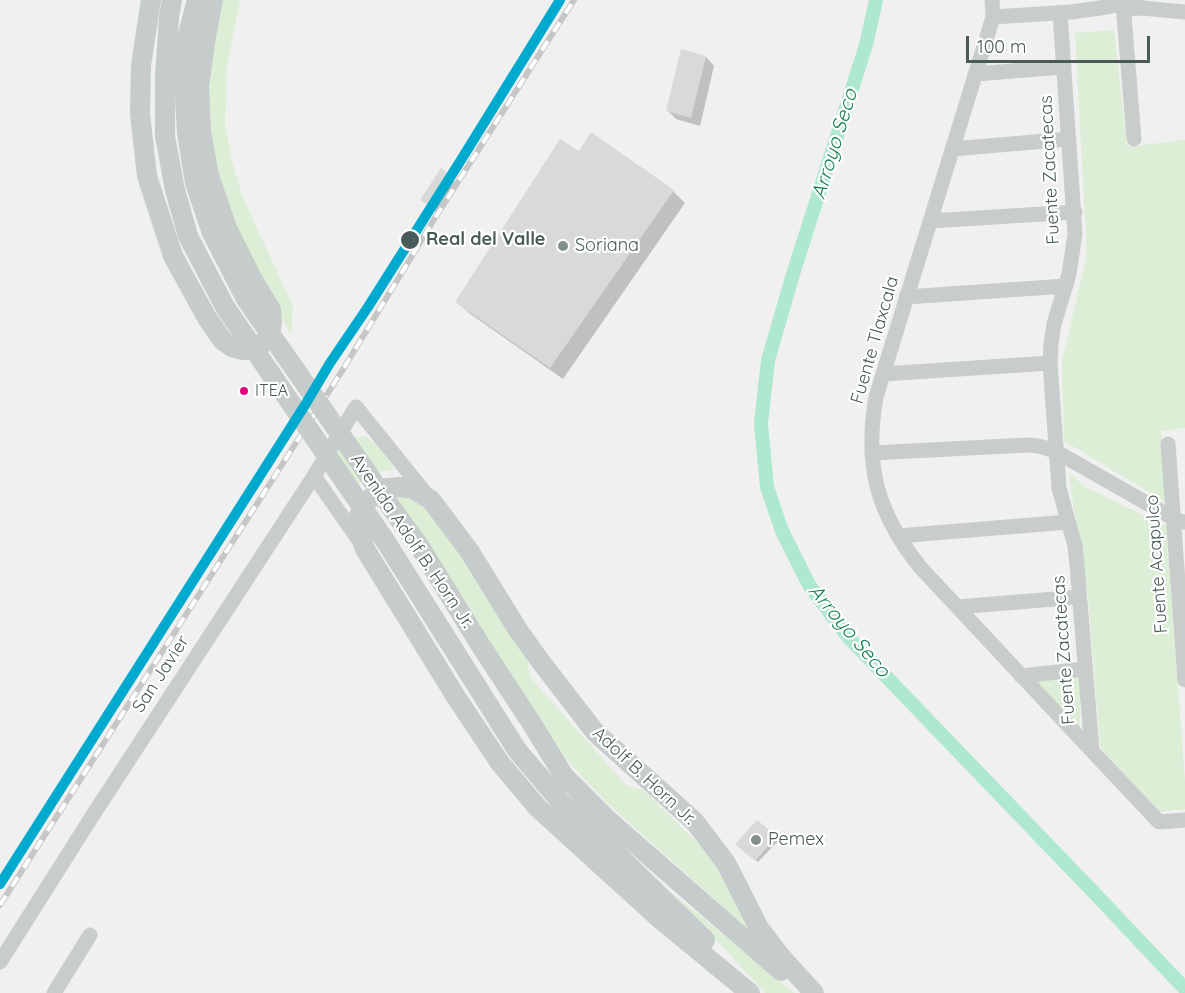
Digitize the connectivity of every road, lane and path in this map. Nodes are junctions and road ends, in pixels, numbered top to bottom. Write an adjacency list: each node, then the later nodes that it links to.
1 (151, 0): 4 (main road)
2 (172, 0): 44 (main road, Avenida Adolf B. Horn Jr., bridge)
3 (197, 0): 45 (main road, Avenida Adolf B. Horn Jr., bridge)
4 (213, 0)
5 (992, 0): 9 (street, Fuente Tlaxcala)
6 (1129, 5): 7 (street); 8 (street); 13 (street)
7 (1067, 8): 9 (street); 10 (street, Fuente Zacatecas)
8 (1185, 12)
9 (993, 17): 11 (street, Fuente Tlaxcala)
10 (1064, 67): 11 (street); 12 (street, Fuente Zacatecas)
11 (975, 74): 14 (street, Fuente Tlaxcala)
12 (1069, 139): 14 (street); 15 (street, Fuente Zacatecas)
13 (1134, 139)
14 (952, 148): 16 (street, Fuente Tlaxcala)
15 (1074, 212): 16 (street); 17 (street, Fuente Zacatecas)
16 (930, 221): 18 (street, Fuente Tlaxcala)
17 (1066, 286): 18 (street); 19 (street, Fuente Zacatecas)
18 (906, 297): 20 (street, Fuente Tlaxcala)
19 (1050, 363): 20 (street); 23 (street, Fuente Zacatecas)
20 (883, 374): 24 (street, Fuente Tlaxcala)
21 (356, 407): 25 (street, San Javier); 26 (street, Adolf B. Horn Jr.)
22 (1168, 444): 27 (street, Fuente Acapulco)
23 (1055, 451): 24 (street); 27 (street); 28 (street, Fuente Zacatecas)
24 (872, 453): 29 (street, Fuente Tlaxcala)
25 (314, 476): 30 (street, Adolf B. Horn Jr.); 41 (street, San Javier)
26 (431, 500): 30 (main road, Adolf B. Horn Jr.); 46 (main road, Adolf B. Horn Jr.)
27 (1179, 520): 32 (street, Fuente Acapulco)
28 (1068, 522): 29 (street); 31 (street, Fuente Zacatecas)
29 (898, 536): 33 (street, Fuente Tlaxcala)
30 (365, 549): 43 (main road, Adolf B. Horn Jr.)
31 (1079, 597): 33 (street); 34 (street, Fuente Zacatecas)
32 (1182, 604): 35 (street, Fuente Acapulco)
33 (957, 606): 36 (street, Fuente Tlaxcala)
34 (1085, 669): 36 (street); 38 (street, Fuente Zacatecas)
35 (1185, 675): 37 (street, Fuente Acapulco)
36 (1021, 676): 38 (street, Fuente Tlaxcala)
37 (1185, 680)
38 (1092, 751): 39 (street, Fuente Tlaxcala)
39 (1185, 820)
40 (90, 935): 42 (street)
41 (0, 962)
42 (59, 990)
43 (750, 993)
44 (758, 993)
45 (806, 993)
46 (814, 993)

